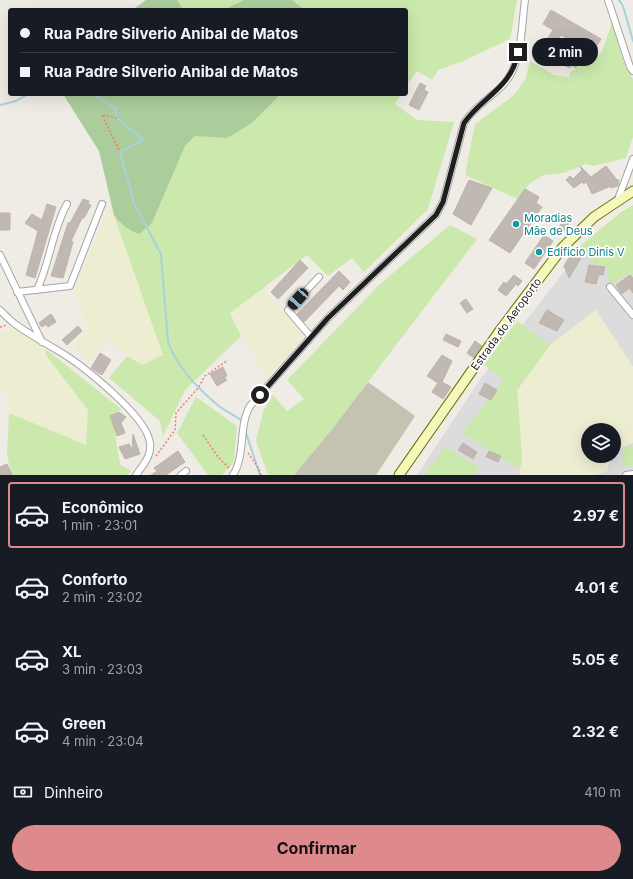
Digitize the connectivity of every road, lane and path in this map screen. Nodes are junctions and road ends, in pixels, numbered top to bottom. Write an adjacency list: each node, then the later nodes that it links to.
1 (525, 0): 18 (street)
2 (608, 0): 3 (street)
3 (633, 71)
4 (118, 118): 5 (path)
5 (120, 152)
6 (633, 159): 8 (street)
7 (633, 191): 8 (main road, Estrada do Aeroporto)
8 (617, 202): 28 (main road, Estrada do Aeroporto)
9 (67, 204): 14 (street)
10 (102, 204): 14 (street)
11 (0, 255): 15 (street)
12 (319, 277): 18 (street)
13 (610, 287): 17 (street)
14 (37, 290): 15 (street)
15 (17, 292): 19 (street)
16 (0, 310): 19 (street)
17 (633, 315)
18 (311, 337): 24 (street)
19 (42, 343): 23 (street)
20 (228, 360): 23 (path)
21 (203, 435): 24 (path)
22 (244, 450): 27 (path)
23 (148, 459): 26 (street)
24 (234, 474)
25 (633, 474): 29 (street)
26 (136, 475)
27 (261, 475)
28 (399, 475)
29 (626, 475)

